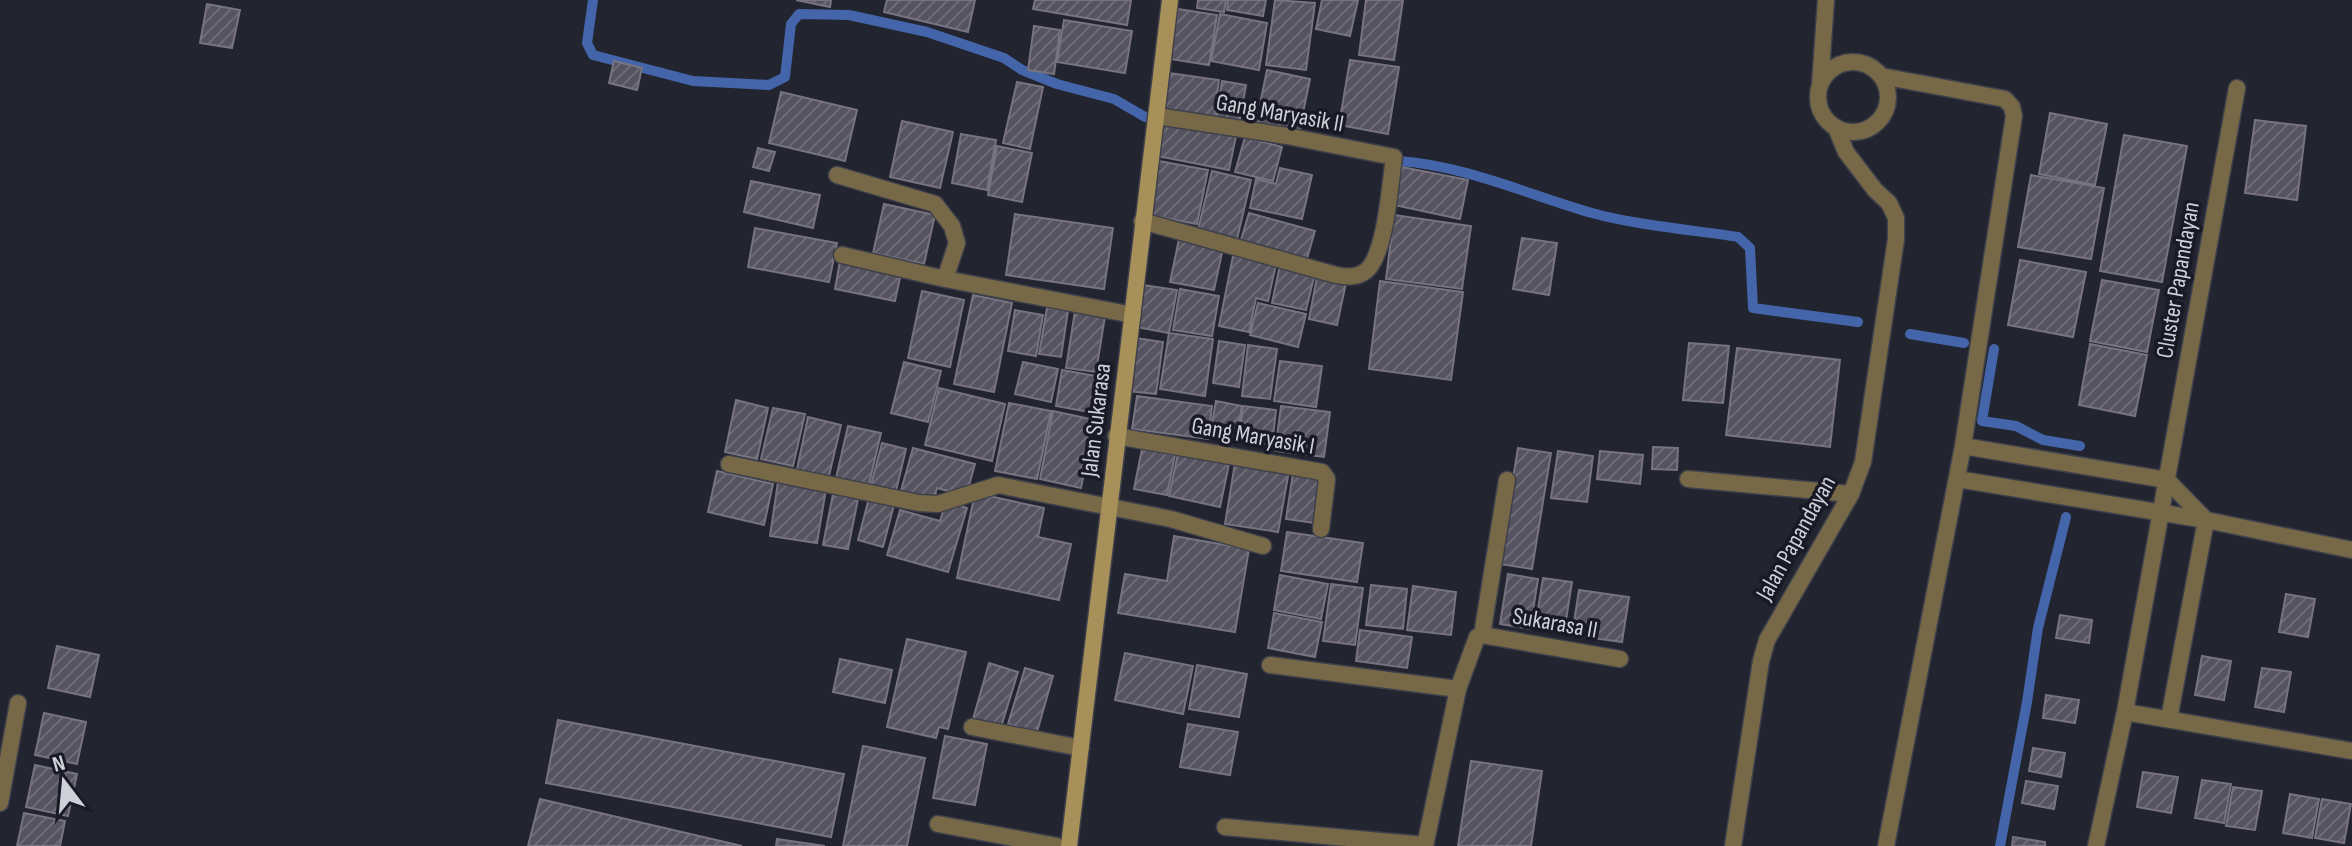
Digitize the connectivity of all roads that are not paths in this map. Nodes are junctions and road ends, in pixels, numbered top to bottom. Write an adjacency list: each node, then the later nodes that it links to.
1 (1170, 0): 6 (street, Jalan Sukarasa)
2 (1826, 0): 4 (street)
3 (1881, 76): 4 (street); 7 (street); 14 (street)
4 (1820, 86): 7 (street)
5 (2237, 88): 19 (street, Cluster Papandayan)
6 (1157, 116): 9 (street, Jalan Sukarasa); 9 (street, Gang Maryasik II)
7 (1836, 128): 20 (street, Jalan Papandayan)
8 (837, 175): 11 (street)
9 (1142, 221): 12 (street, Jalan Sukarasa)
10 (842, 255): 11 (street)
11 (945, 279): 12 (street)
12 (1133, 315): 13 (street, Jalan Sukarasa)
13 (1116, 436): 21 (street, Jalan Sukarasa); 24 (street, Gang Maryasik I)
14 (1963, 446): 17 (street); 19 (street)
15 (729, 464): 21 (street)
16 (1688, 479): 20 (street)
17 (1957, 479): 22 (street); 44 (street)
18 (1507, 480): 27 (street)
19 (2167, 480): 22 (street, Cluster Papandayan); 23 (street)
20 (1851, 494): 43 (street, Jalan Papandayan)
21 (1110, 509): 25 (street); 35 (street, Jalan Sukarasa)
22 (2162, 513): 23 (street); 32 (street, Cluster Papandayan)
23 (2206, 520): 26 (street); 33 (street)
24 (1321, 529)
25 (1263, 546)
26 (2352, 550)
27 (1482, 635): 28 (street, Sukarasa II); 30 (street)
28 (1620, 659)
29 (1270, 665): 30 (street)
30 (1458, 689): 42 (street)
31 (18, 703): 37 (street)
32 (2125, 712): 33 (street); 45 (street, Cluster Papandayan)
33 (2169, 719): 36 (street)
34 (972, 727): 35 (street)
35 (1081, 748): 41 (street, Jalan Sukarasa)
36 (2352, 751)
37 (0, 803)
38 (938, 824): 40 (street)
39 (1225, 827): 42 (street)
40 (1057, 846)
41 (1069, 846)
42 (1425, 846)
43 (1733, 846)
44 (1886, 846)
45 (2096, 846)

